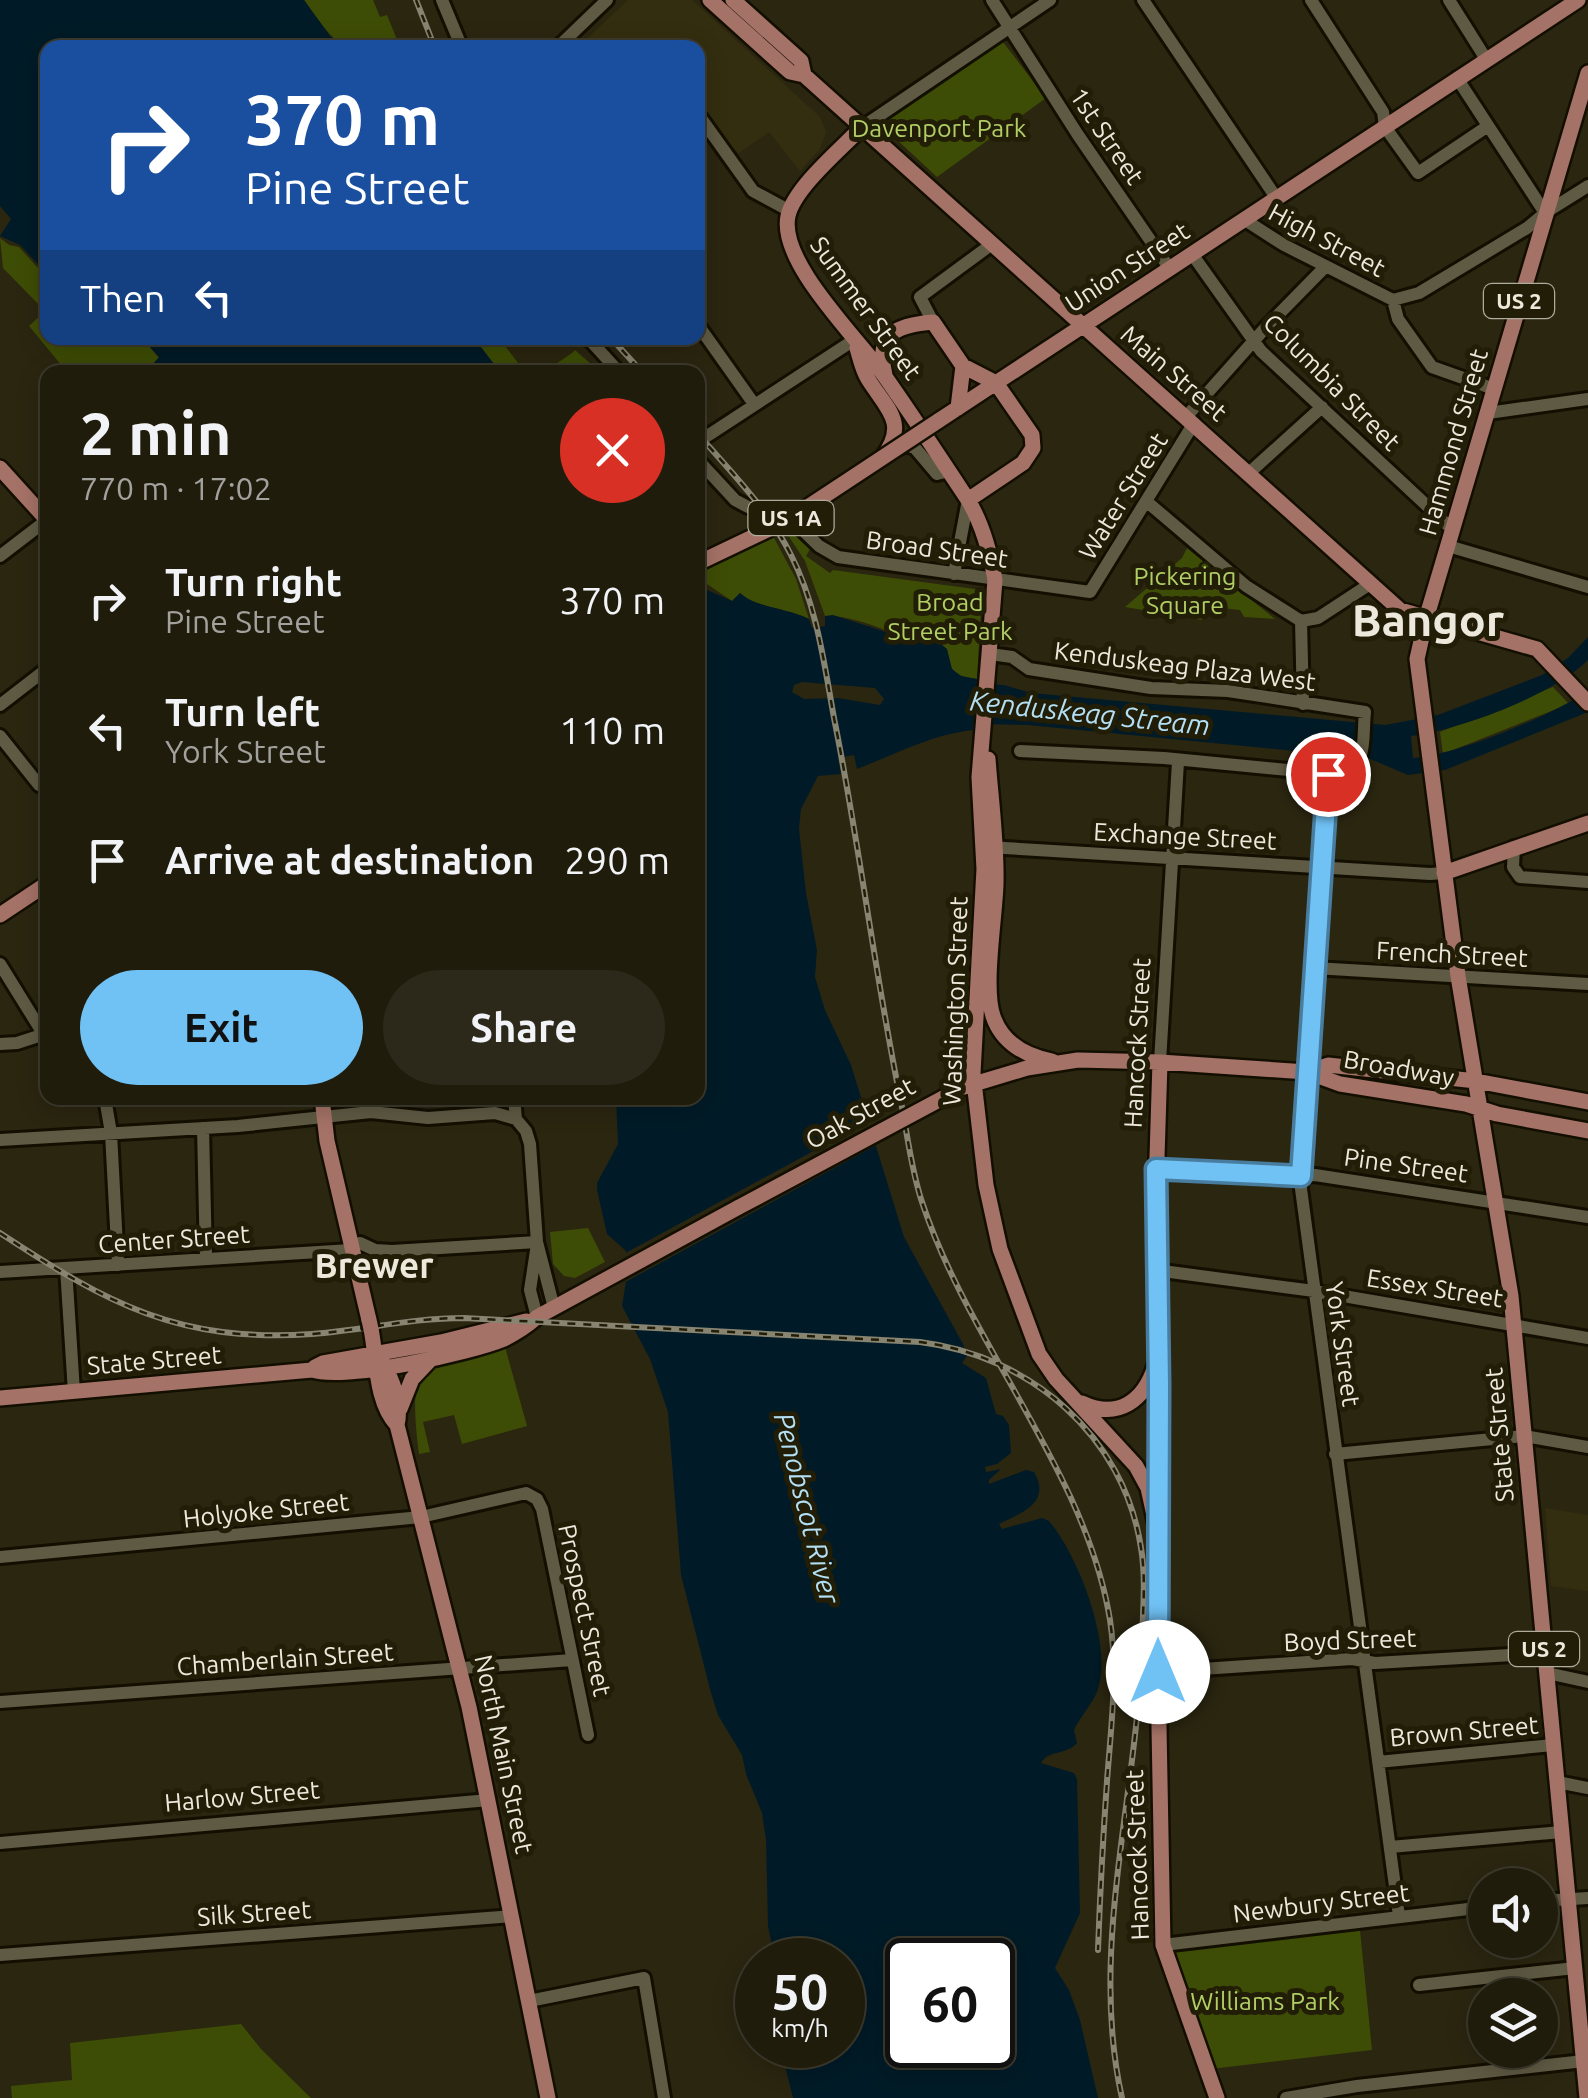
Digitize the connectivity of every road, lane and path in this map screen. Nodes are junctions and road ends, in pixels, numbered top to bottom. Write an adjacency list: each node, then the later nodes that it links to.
1 (442, 0): 12 (street)
2 (607, 0): 13 (street)
3 (710, 0): 16 (main road, Main Street)
4 (732, 0): 16 (main road, Main Street)
5 (992, 0): 11 (street, 1st Street)
6 (1050, 0): 11 (street)
7 (1143, 0): 23 (street)
8 (1448, 0): 14 (street)
9 (1578, 0): 14 (main road, Union Street)
10 (1316, 2): 19 (street)
11 (1009, 27): 20 (street); 30 (street, 1st Street)
12 (459, 40)
13 (564, 40)
14 (1486, 60): 17 (main road, Union Street)
15 (1588, 73): 25 (main road, Hammond Street / US 2)
16 (804, 75): 20 (main road, Main Street)
17 (1457, 78): 18 (street); 19 (main road, Union Street)
18 (1488, 126): 19 (street); 25 (street)
19 (1385, 127): 23 (main road, Union Street)
20 (861, 128): 24 (main road); 27 (main road, Main Street)
21 (705, 134): 24 (street)
22 (1588, 186): 25 (street, High Street)
23 (1277, 198): 26 (main road, Union Street)
24 (790, 210): 35 (main road, Summer Street)
25 (1544, 213): 31 (street, High Street); 42 (main road, Hammond Street / US 2)
26 (1244, 220): 28 (main road, Union Street); 29 (street, High Street)
27 (992, 244): 32 (street); 33 (main road, Main Street)
28 (1192, 254): 30 (main road, Union Street); 36 (street, Columbia Street)
29 (1326, 266): 31 (street, High Street); 36 (street, Water Street)
30 (1170, 269): 33 (main road, Union Street)
31 (1393, 300): 42 (street)
32 (934, 322): 39 (main road); 40 (main road)
33 (1083, 326): 41 (main road, Union Street); 48 (main road, Main Street)
34 (705, 335): 44 (street)
35 (854, 340): 40 (main road, Summer Street); 44 (street); 50 (main road)
36 (1254, 342): 46 (street, Columbia Street); 48 (street, Water Street)
37 (594, 345): 38 (street)
38 (613, 365)
39 (963, 366): 41 (main road); 45 (main road)
40 (885, 375): 53 (main road, Summer Street)
41 (996, 383): 45 (main road, Union Street / US 1A); 55 (main road)
42 (1494, 390): 47 (main road, Hammond Street / US 2)
43 (1588, 398): 47 (street)
44 (754, 404): 49 (street)
45 (958, 408): 50 (main road, Union Street / US 1A, bridge)
46 (1322, 408): 54 (street); 60 (street, Columbia Street)
47 (1488, 413): 60 (main road, Hammond Street / US 2)
48 (1190, 420): 54 (main road, Main Street); 56 (street, Water Street)
49 (705, 437)
50 (878, 461): 62 (main road, Union Street / US 1A, bridge)
51 (0, 468): 57 (main road)
52 (705, 468): 58 (street)
53 (948, 471): 55 (main road, Summer Street); 58 (street)
54 (1249, 473): 65 (main road, Main Street)
55 (968, 500): 63 (street); 64 (main road, Washington Street)
56 (1146, 500): 67 (street, Water Street); 69 (street)
57 (40, 512)
58 (793, 519): 63 (street, Broad Street)
59 (40, 525): 61 (street)
60 (1450, 538): 66 (street); 68 (main road, Hammond Street / US 2)
61 (0, 556)
62 (705, 560)
63 (954, 574): 64 (street, Broad Street)
64 (994, 580): 67 (street, Broad Street); 70 (main road, Washington Street)
65 (1370, 584): 68 (main road, Main Street); 69 (street)
66 (1588, 587)
67 (1090, 592)
68 (1426, 619): 72 (main road, Main Street); 78 (main road, Hammond Street / US 2)
69 (1302, 621): 73 (street)
70 (990, 654): 73 (street, Kenduskeag Plaza West); 83 (main road, Washington Street)
71 (40, 674): 74 (street)
72 (1585, 699)
73 (1303, 704): 79 (street, Kenduskeag Plaza West)
74 (0, 705)
75 (0, 736): 80 (street)
76 (1020, 751): 77 (street)
77 (1178, 762): 79 (street); 84 (street, Hancock Street)
78 (1428, 764): 86 (main road, State Street / US 2)
79 (1328, 774): 85 (street, York Street)
80 (39, 785)
81 (1588, 824): 82 (main road)
82 (1514, 847): 86 (main road); 87 (street)
83 (989, 848): 84 (street, Exchange Street); 97 (main road, Washington Street); 101 (main road, Washington Street)
84 (1172, 858): 85 (street, Exchange Street); 98 (street, Hancock Street)
85 (1322, 866): 86 (street, Exchange Street); 91 (street, York Street)
86 (1444, 873): 92 (main road, State Street / US 2)
87 (1588, 882)
88 (40, 888): 89 (main road)
89 (0, 915)
90 (0, 964): 94 (street)
91 (1314, 968): 92 (street, French Street); 99 (street, York Street)
92 (1458, 976): 93 (street, French Street); 100 (main road, State Street / US 2)
93 (1588, 984)
94 (40, 1025)
95 (40, 1036): 96 (street)
96 (0, 1044)
97 (1062, 1062): 98 (main road, Oak Street); 101 (main road, Oak Street)
98 (1160, 1062): 99 (main road, Oak Street); 113 (main road, Hancock Street)
99 (1306, 1072): 100 (main road, Broadway); 106 (main road, Broadway); 114 (street, York Street)
100 (1476, 1081): 102 (main road, Broadway); 106 (main road, State Street / US 2)
101 (974, 1084): 116 (main road, Oak Street, bridge); 135 (main road, Washington Street)
102 (1588, 1102)
103 (106, 1105): 111 (street)
104 (324, 1105): 107 (main road, North Main Street)
105 (515, 1105): 108 (street)
106 (1480, 1109): 110 (main road, Broadway); 115 (main road, State Street / US 2)
107 (327, 1119): 108 (street); 109 (street); 119 (main road, North Main Street)
108 (516, 1119): 118 (street)
109 (203, 1128): 111 (street); 120 (street)
110 (1588, 1131)
111 (111, 1133): 112 (street); 121 (street)
112 (0, 1140)
113 (1156, 1169): 114 (street, Pine Street); 123 (main road, Hancock Street)
114 (1301, 1176): 115 (street, Pine Street); 125 (street, York Street)
115 (1496, 1202): 117 (street, Pine Street); 128 (main road, State Street / US 2)
116 (740, 1207): 126 (main road, State Street)
117 (1588, 1217)
118 (537, 1242): 119 (street, Center Street); 126 (street); 127 (street)
119 (356, 1246): 120 (street, Center Street); 132 (main road, North Main Street)
120 (206, 1259): 121 (street, Center Street)
121 (118, 1265): 122 (street, Center Street)
122 (66, 1268): 124 (street, Center Street); 133 (street)
123 (1155, 1270): 125 (street, Essex Street); 130 (main road, Hancock Street)
124 (0, 1272)
125 (1314, 1290): 128 (street, Essex Street); 139 (street, York Street)
126 (554, 1308): 127 (main road, State Street)
127 (536, 1317): 131 (main road, State Street); 132 (main road, State Street)
128 (1513, 1324): 129 (street, Essex Street); 137 (main road, State Street / US 2)
129 (1588, 1338)
130 (1158, 1352): 135 (main road); 142 (main road, Hancock Street)
131 (432, 1358): 132 (main road, State Street); 136 (main road)
132 (380, 1364): 133 (main road, State Street); 136 (main road, North Main Street)
133 (74, 1392): 134 (main road, State Street)
134 (0, 1398)
135 (1074, 1398): 142 (main road, Washington Street)
136 (398, 1418): 141 (main road, North Main Street)
137 (1524, 1436): 138 (street); 139 (street); 144 (main road, State Street / US 2)
138 (1588, 1447)
139 (1336, 1454): 146 (street, York Street)
140 (533, 1496): 141 (street, Holyoke Street); 145 (street, Prospect Street)
141 (421, 1517): 143 (street, Holyoke Street); 147 (main road, North Main Street)
142 (1158, 1529): 148 (main road, Hancock Street)
143 (0, 1557)
144 (1545, 1653): 146 (street, Boyd Street); 149 (main road, State Street / US 2)
145 (572, 1660): 147 (street, Chamberlain Street); 152 (street, Prospect Street)
146 (1364, 1662): 148 (street, Boyd Street); 154 (street, York Street)
147 (460, 1670): 151 (street, Chamberlain Street); 157 (main road, North Main Street)
148 (1158, 1672): 167 (main road, Hancock Street)
149 (1547, 1674): 150 (street); 153 (main road, State Street / US 2)
150 (1588, 1682)
151 (0, 1702)
152 (588, 1735)
153 (1554, 1745): 154 (street, Brown Street); 155 (main road, State Street / US 2)
154 (1378, 1762): 160 (street, York Street)
155 (1557, 1782): 156 (street); 158 (main road, State Street / US 2)
156 (1588, 1788)
157 (489, 1800): 159 (street, Harlow Street); 165 (main road, North Main Street)
158 (1562, 1832): 160 (street); 161 (main road, State Street / US 2)
159 (0, 1843)
160 (1390, 1847): 166 (street, York Street)
161 (1568, 1898): 162 (street); 163 (street); 169 (main road, State Street / US 2)
162 (1588, 1898)
163 (1558, 1899)
164 (1468, 1909): 166 (street, Newbury Street)
165 (512, 1916): 168 (street, Silk Street); 171 (main road, North Main Street)
166 (1400, 1916): 167 (street, Newbury Street)
167 (1162, 1945): 177 (main road, Hancock Street)
168 (0, 1955)
169 (1575, 1968): 170 (street); 172 (main road, State Street / US 2)
170 (1419, 1985)
171 (529, 2001): 175 (main road, North Main Street); 176 (street)
172 (1583, 2004): 173 (main road, State Street / US 2)
173 (1584, 2061): 174 (main road, State Street / US 2); 178 (street)
174 (1587, 2090)
175 (548, 2098)
176 (664, 2098)
177 (1216, 2098)
178 (1286, 2098)

